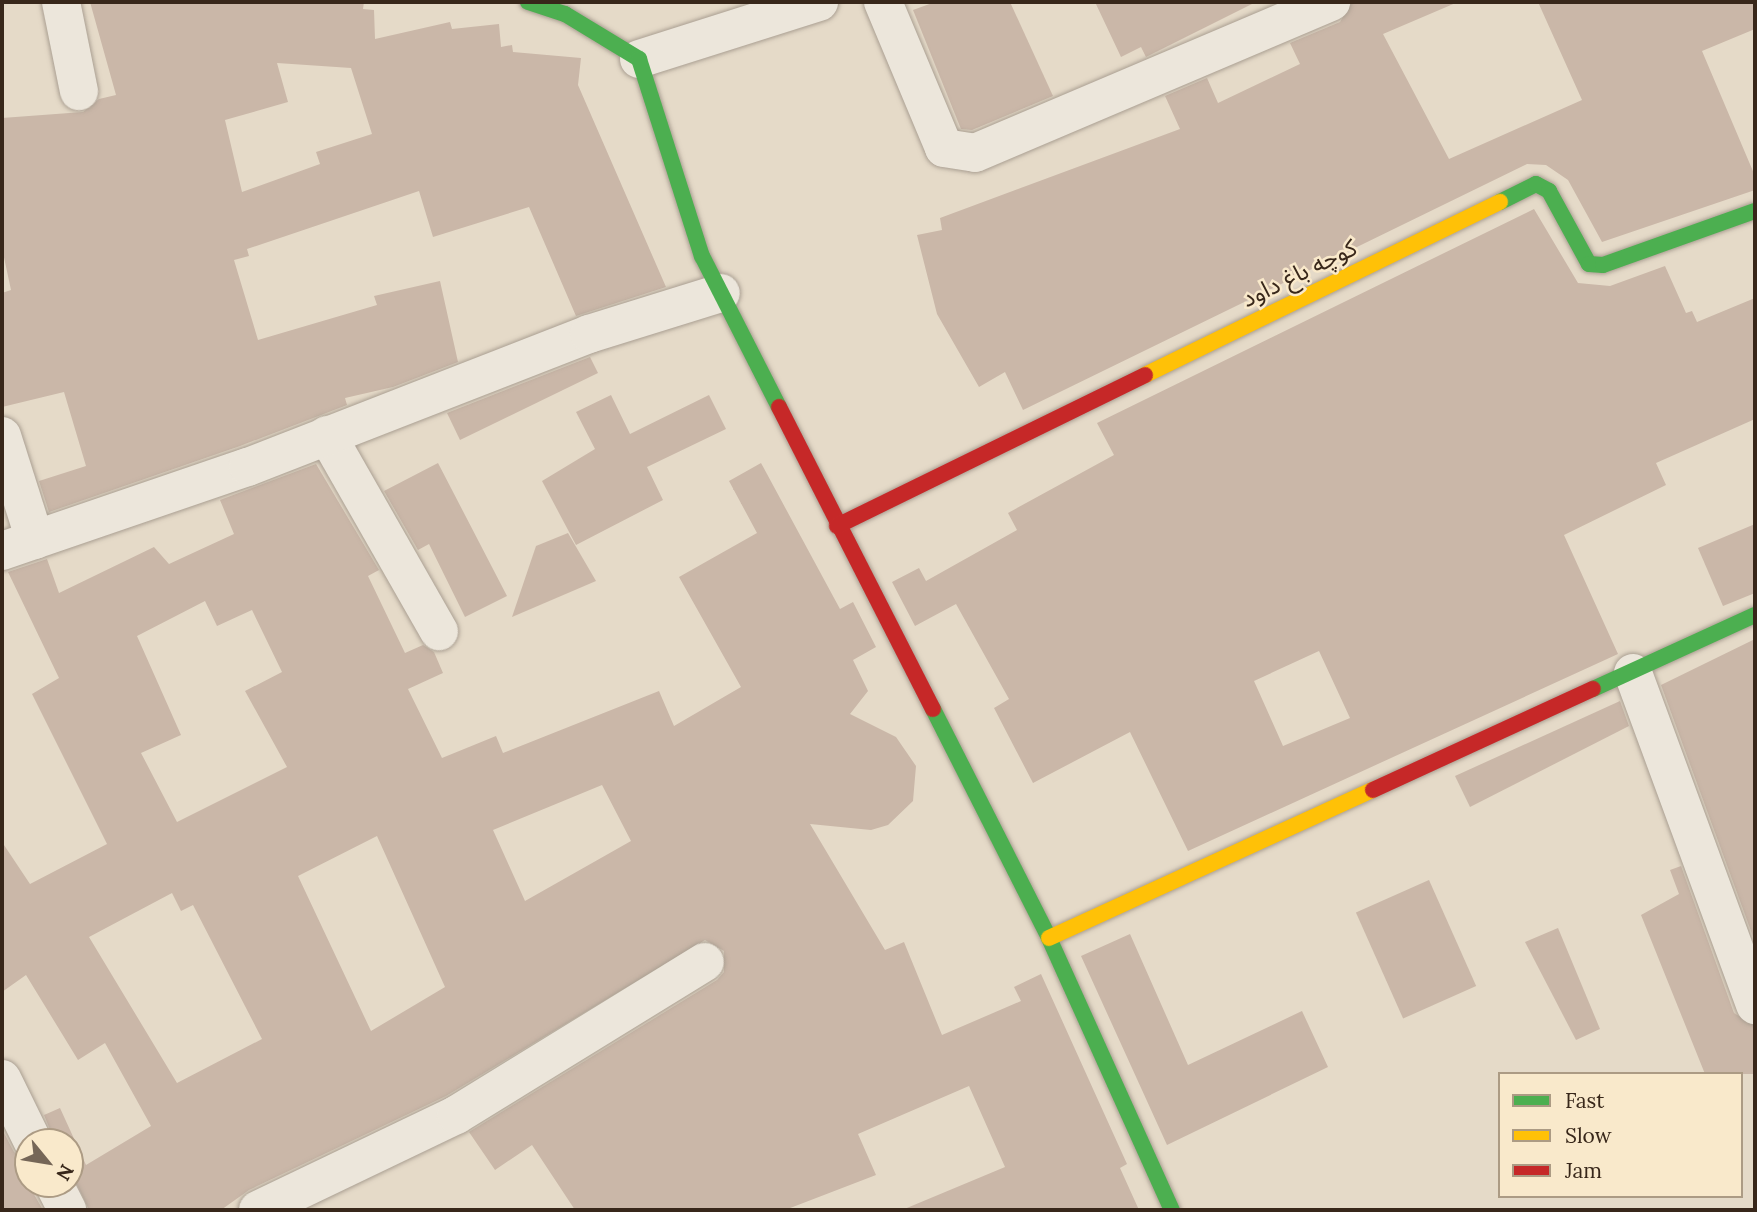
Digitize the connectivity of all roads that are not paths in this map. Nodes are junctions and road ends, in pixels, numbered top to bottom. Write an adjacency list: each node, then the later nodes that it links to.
1 (61, 2): 7 (street)
2 (531, 2): 6 (street)
3 (819, 2): 6 (street)
4 (883, 2): 5 (street)
5 (1331, 2)
6 (639, 59): 9 (street)
7 (79, 91)
8 (1755, 211): 12 (street, کوچه باغ داود)
9 (721, 293): 10 (street); 12 (street)
10 (327, 435): 13 (street); 15 (street)
11 (2, 436): 13 (street)
12 (837, 526): 17 (street)
13 (18, 546)
14 (1755, 615): 16 (street)
15 (439, 631)
16 (1633, 673): 17 (street); 19 (street)
17 (1049, 937): 23 (street)
18 (705, 962): 22 (street)
19 (1755, 1005)
20 (2, 1079): 21 (street)
21 (26, 1128)
22 (258, 1210)
23 (1172, 1210)

